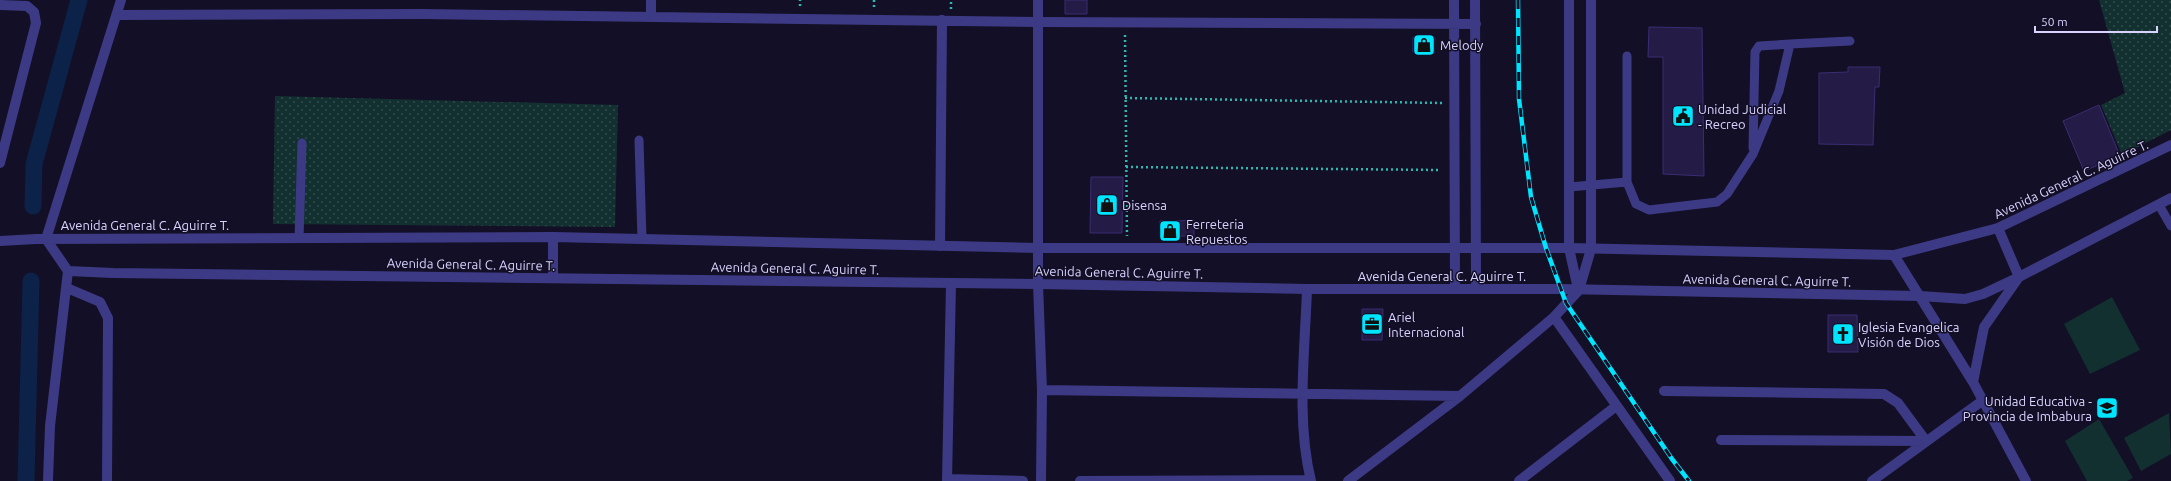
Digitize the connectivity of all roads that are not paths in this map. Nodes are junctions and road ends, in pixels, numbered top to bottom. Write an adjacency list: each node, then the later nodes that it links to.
1 (121, 0): 9 (street)
2 (651, 0): 10 (street)
3 (1038, 0): 12 (street)
4 (1454, 0): 13 (street)
5 (1475, 0): 14 (street)
6 (1569, 0): 26 (street)
7 (1591, 0): 25 (street)
8 (0, 5): 18 (street)
9 (117, 16): 10 (street); 31 (street)
10 (651, 17): 11 (street)
11 (942, 20): 12 (street); 36 (street)
12 (1038, 22): 13 (street); 37 (street)
13 (1454, 24): 14 (street); 39 (street)
14 (1476, 24): 40 (street)
15 (1850, 41): 16 (lane)
16 (1790, 44): 22 (lane); 22 (lane)
17 (1627, 56): 24 (lane)
18 (5, 124): 23 (street)
19 (638, 140): 34 (lane)
20 (302, 143): 32 (lane)
21 (2171, 145): 30 (street, Avenida General C. Aguirre T.)
22 (1753, 154): 24 (lane)
23 (0, 163)
24 (1627, 182): 25 (lane)
25 (1591, 185): 26 (lane); 41 (street)
26 (1569, 187): 38 (street)
27 (2171, 198): 28 (street, Avenida General C. Aguirre T.)
28 (2159, 205): 29 (lane); 44 (street, Avenida General C. Aguirre T.)
29 (2171, 226)
30 (1998, 228): 42 (street, Avenida General C. Aguirre T.); 44 (street)
31 (46, 238): 32 (street, Avenida General C. Aguirre T.); 35 (street); 43 (street, Avenida General C. Aguirre T.)
32 (299, 238): 33 (street, Avenida General C. Aguirre T.)
33 (553, 238): 34 (street, Avenida General C. Aguirre T.); 45 (street)
34 (642, 239): 36 (street, Avenida General C. Aguirre T.)
35 (0, 241)
36 (940, 246): 37 (street, Avenida General C. Aguirre T.)
37 (1038, 248): 39 (street, Avenida General C. Aguirre T.); 47 (street)
38 (1569, 248): 40 (street, Avenida General C. Aguirre T.); 41 (street, Avenida General C. Aguirre T.); 52 (street)
39 (1454, 249): 40 (street, Avenida General C. Aguirre T.); 49 (street)
40 (1476, 249): 51 (street)
41 (1591, 249): 42 (street, Avenida General C. Aguirre T.); 52 (street)
42 (1894, 255): 53 (street)
43 (68, 271): 45 (street, Avenida General C. Aguirre T.); 48 (street)
44 (2019, 277): 53 (street, Avenida General C. Aguirre T.); 55 (street)
45 (553, 278): 46 (street, Avenida General C. Aguirre T.)
46 (951, 283): 47 (street, Avenida General C. Aguirre T.); 64 (street)
47 (1038, 284): 50 (street, Avenida General C. Aguirre T.); 56 (street)
48 (67, 288): 65 (street); 66 (street)
49 (1455, 288): 50 (street, Avenida General C. Aguirre T.); 51 (street, Avenida General C. Aguirre T.)
50 (1307, 289): 58 (street)
51 (1476, 289): 52 (street, Avenida General C. Aguirre T.)
52 (1579, 290): 53 (street, Avenida General C. Aguirre T.); 54 (street)
53 (1920, 296): 55 (street)
54 (1554, 317): 59 (street); 61 (street)
55 (1973, 382): 60 (street)
56 (1042, 390): 58 (street); 68 (street)
57 (1664, 391): 63 (street)
58 (1304, 392): 59 (street); 71 (street)
59 (1460, 396): 72 (street)
60 (1982, 401): 63 (street); 76 (street)
61 (1616, 407): 73 (street); 74 (street)
62 (1721, 440): 63 (street)
63 (1926, 441): 75 (street)
64 (947, 480): 67 (street)
65 (48, 481)
66 (107, 481)
67 (1023, 481)
68 (1040, 481)
69 (1080, 481): 70 (street)
70 (1149, 481): 71 (street)
71 (1310, 481)
72 (1348, 481)
73 (1519, 481)
74 (1670, 481)
75 (1872, 481)
76 (2026, 481)

